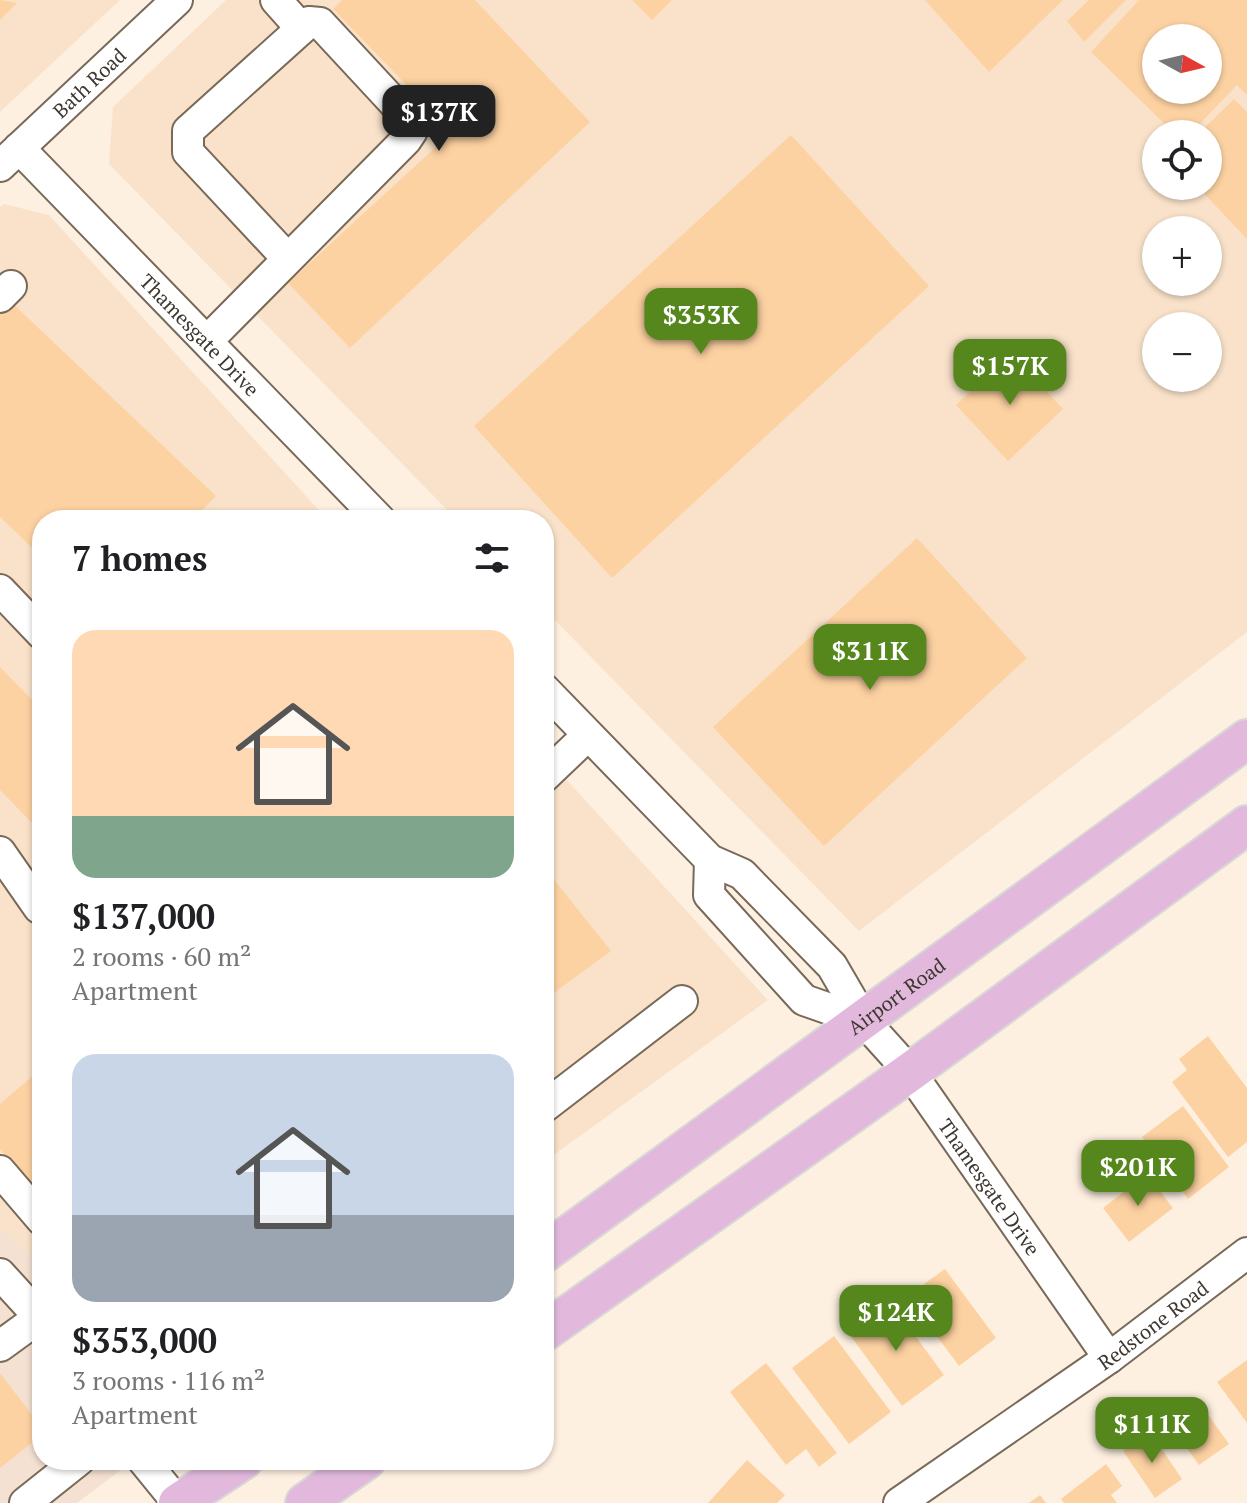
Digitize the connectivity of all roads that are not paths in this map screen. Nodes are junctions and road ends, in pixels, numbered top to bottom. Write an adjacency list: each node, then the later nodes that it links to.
1 (177, 0): 4 (street, Bath Road)
2 (276, 0): 3 (street)
3 (300, 27): 5 (street); 5 (street)
4 (10, 157): 6 (street, Thamesgate Drive)
5 (288, 259): 6 (street)
6 (207, 341): 7 (street, Thamesgate Drive)
7 (370, 510)
8 (0, 590): 9 (street)
9 (32, 624)
10 (554, 699): 11 (street, Thamesgate Drive)
11 (588, 735): 13 (street); 16 (street, Thamesgate Drive)
12 (1247, 739): 19 (main road, Airport Road)
13 (554, 767)
14 (1247, 825): 20 (main road)
15 (0, 852): 17 (street)
16 (710, 860): 19 (street, Thamesgate Drive); 19 (street, Thamesgate Drive)
17 (32, 895)
18 (682, 1001): 21 (street)
19 (864, 1021): 20 (street, Thamesgate Drive); 24 (main road, Airport Road)
20 (910, 1072): 29 (main road); 31 (street, Thamesgate Drive)
21 (554, 1099)
22 (0, 1171): 23 (street)
23 (32, 1208)
24 (554, 1246)
25 (1247, 1253): 31 (street, Redstone Road)
26 (0, 1274): 27 (street)
27 (32, 1309)
28 (32, 1325): 30 (street)
29 (554, 1325)
30 (0, 1346)
31 (1109, 1358): 41 (street, Redstone Road)
32 (66, 1470): 38 (street)
33 (151, 1470): 39 (street)
34 (228, 1470): 39 (main road)
35 (352, 1470): 40 (main road)
36 (0, 1495): 37 (street)
37 (6, 1503)
38 (25, 1503)
39 (178, 1503)
40 (305, 1503)
41 (899, 1503)

